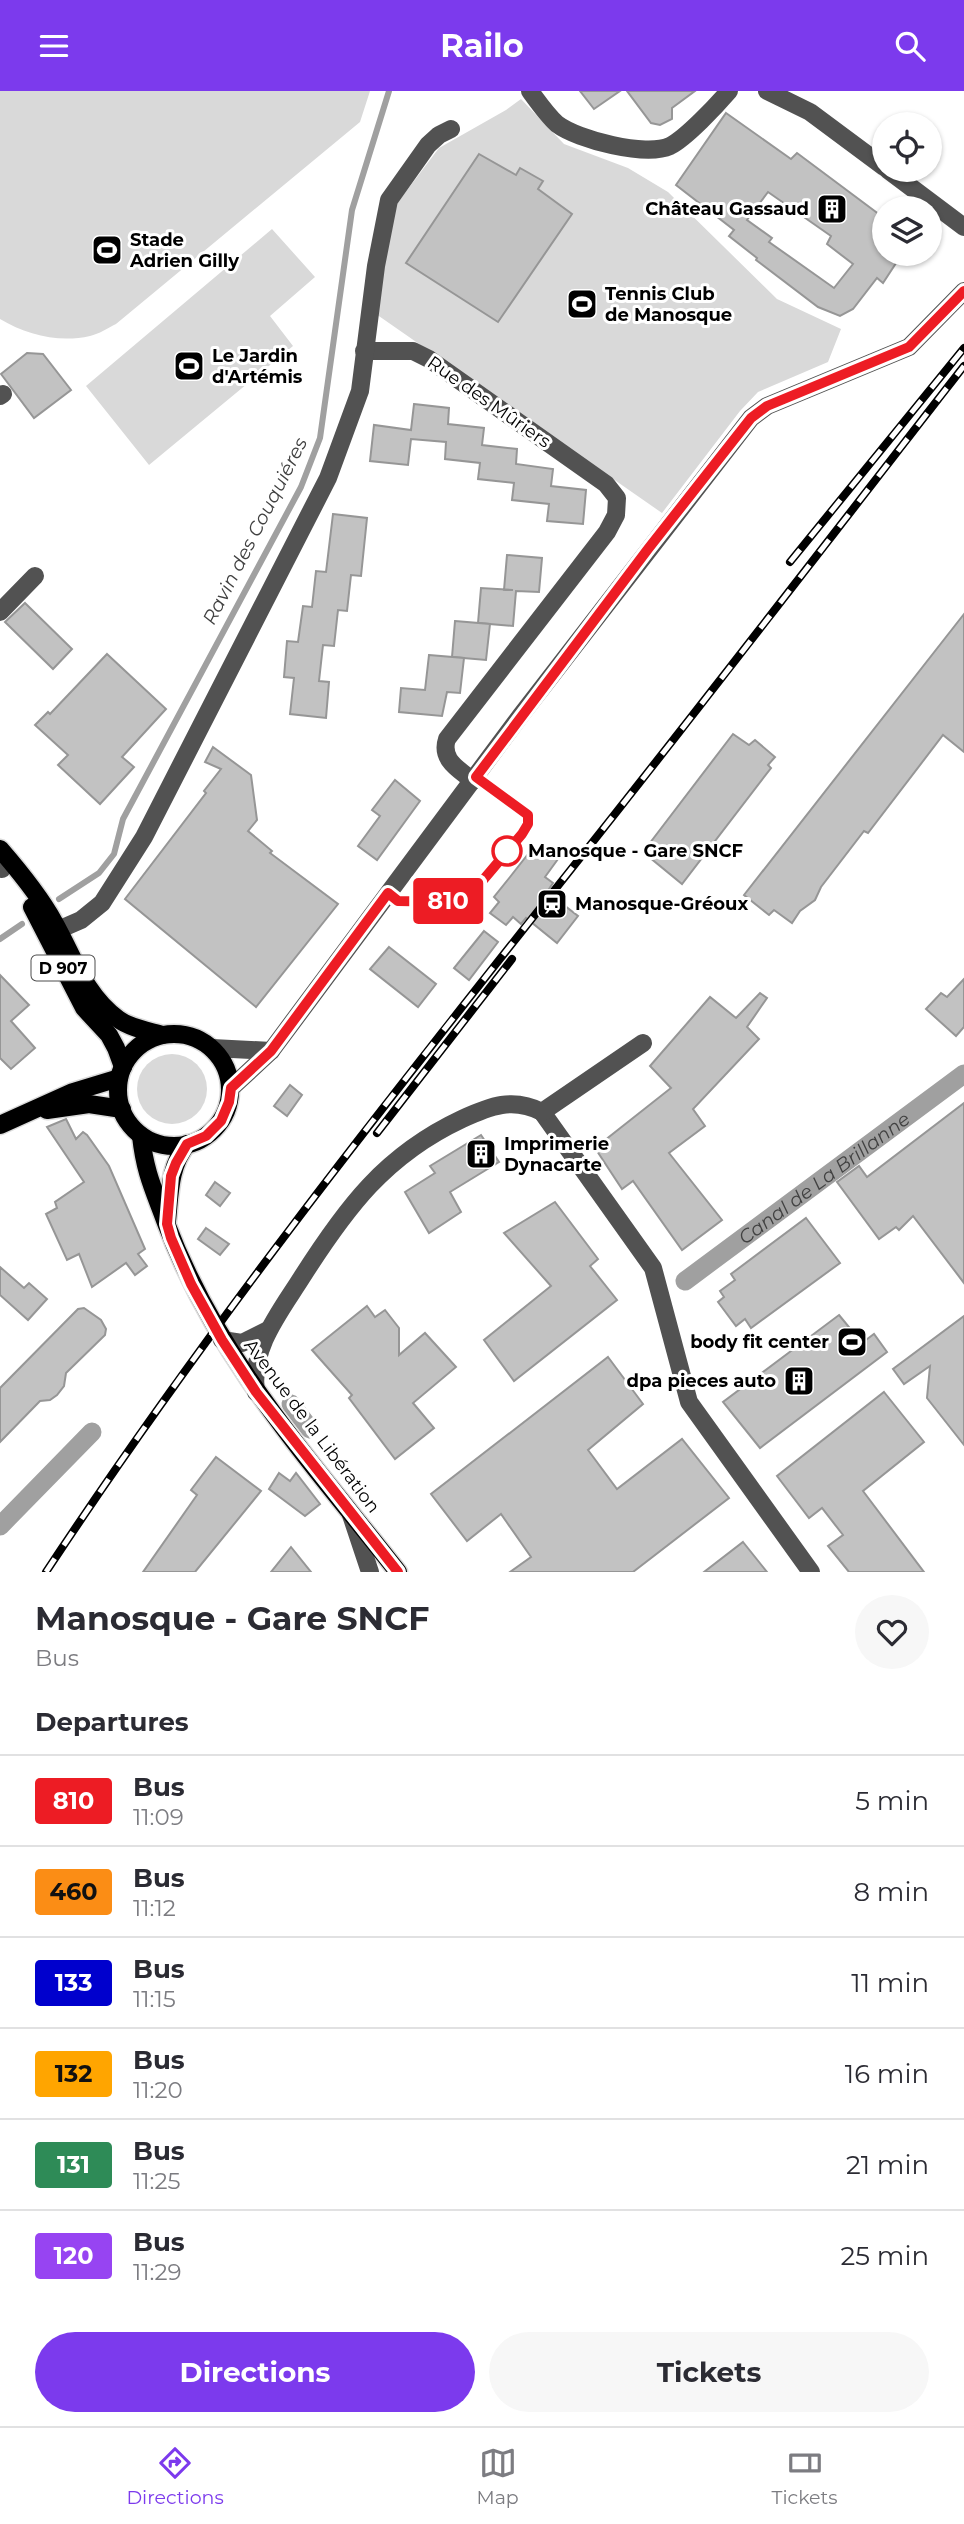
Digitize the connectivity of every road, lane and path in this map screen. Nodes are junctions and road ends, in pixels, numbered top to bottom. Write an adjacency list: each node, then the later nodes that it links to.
1 (530, 91): 4 (street)
2 (742, 91): 4 (street)
3 (767, 91): 6 (street)
4 (724, 97)
5 (451, 129): 10 (street)
6 (872, 158)
7 (905, 182): 8 (street)
8 (964, 227)
9 (964, 291): 13 (street)
10 (365, 351): 13 (street, Rue des Mûriers); 16 (street)
11 (35, 576): 12 (street)
12 (0, 612)
13 (473, 781): 20 (street)
14 (0, 849): 16 (main road, D 907)
15 (1, 868): 21 (main road, D 907)
16 (58, 930): 17 (main road, D 907)
17 (163, 1035): 19 (main road); 21 (main road)
18 (643, 1042): 24 (street)
19 (212, 1048): 20 (street); 22 (main road)
20 (271, 1051): 22 (street)
21 (121, 1072): 23 (main road); 25 (main road)
22 (231, 1088): 28 (main road)
23 (122, 1109): 25 (main road); 27 (main road)
24 (542, 1112): 30 (street); 36 (street)
25 (27, 1113): 26 (main road)
26 (0, 1125)
27 (141, 1136): 28 (main road); 29 (main road, Avenue de la Libération)
28 (187, 1144): 29 (main road, Avenue de la Libération)
29 (167, 1224): 31 (main road, Avenue de la Libération)
30 (268, 1331): 31 (street); 32 (street)
31 (222, 1340): 32 (main road, Avenue de la Libération)
32 (256, 1392): 33 (main road, Avenue de la Libération)
33 (350, 1511): 34 (street); 35 (main road, Avenue de la Libération)
34 (370, 1572)
35 (398, 1572)
36 (811, 1572)

